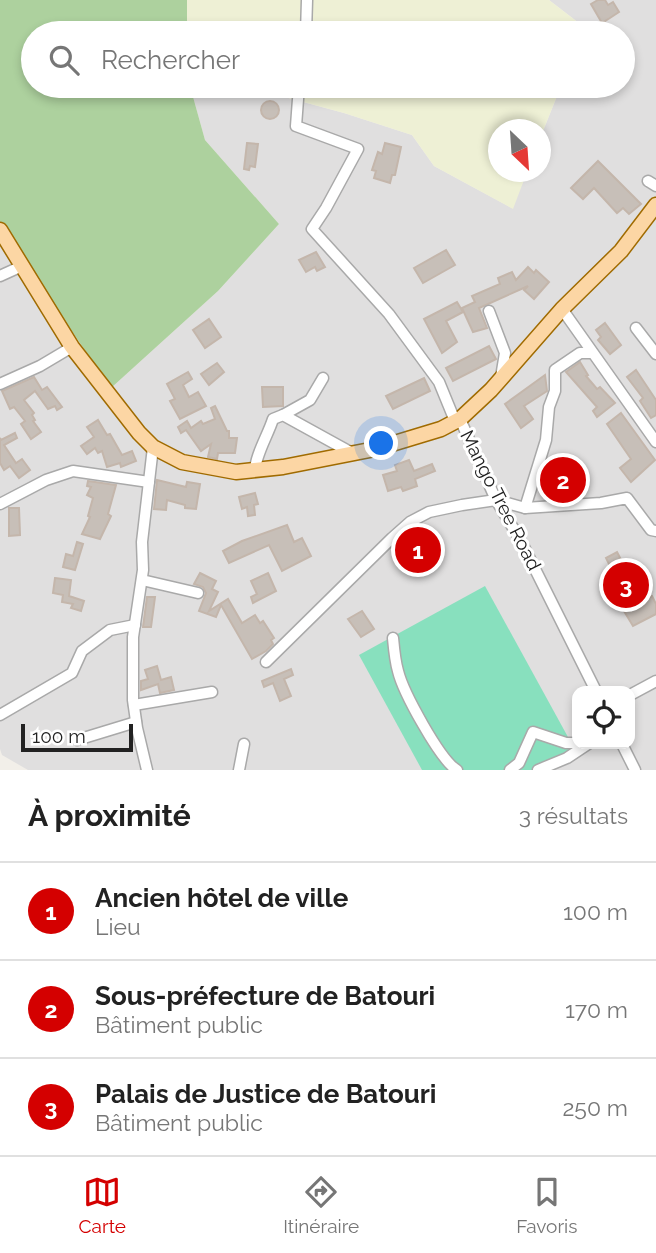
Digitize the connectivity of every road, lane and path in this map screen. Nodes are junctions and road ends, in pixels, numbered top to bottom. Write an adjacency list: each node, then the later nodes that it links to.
1 (307, 0): 2 (street)
2 (306, 21)
3 (298, 98): 18 (street)
4 (656, 205): 8 (main road, Mango Tree Road)
5 (0, 230): 6 (main road)
6 (22, 266): 7 (street); 11 (main road)
7 (0, 276)
8 (562, 309): 12 (street); 15 (main road, Mango Tree Road)
9 (489, 311): 15 (street)
10 (636, 328): 13 (street)
11 (72, 346): 16 (street); 20 (main road)
12 (592, 353): 19 (street); 26 (street)
13 (656, 354)
14 (323, 378): 17 (street)
15 (500, 380): 18 (main road, Mango Tree Road)
16 (0, 384)
17 (283, 415): 21 (street); 22 (street)
18 (457, 420): 21 (main road); 24 (street, Mango Tree Road)
19 (654, 435)
20 (153, 447): 22 (main road); 23 (street)
21 (352, 453): 22 (main road)
22 (255, 471)
23 (149, 482): 25 (street); 28 (street)
24 (496, 500): 26 (street); 32 (street); 34 (street, Mango Tree Road)
25 (0, 504)
26 (526, 509): 27 (street)
27 (656, 531)
28 (142, 580): 29 (street); 30 (street)
29 (198, 593)
30 (135, 625): 37 (street); 38 (street)
31 (393, 638): 47 (street)
32 (266, 662)
33 (656, 681): 36 (street)
34 (594, 686)
35 (212, 691): 37 (street)
36 (635, 692)
37 (134, 705): 39 (street)
38 (0, 715)
39 (136, 722): 40 (street); 45 (street)
40 (77, 740)
41 (572, 743): 48 (street)
42 (244, 744): 46 (street)
43 (580, 749): 49 (street)
44 (624, 749): 50 (street)
45 (147, 770)
46 (239, 770)
47 (457, 770)
48 (510, 770)
49 (538, 770)
50 (635, 770)

